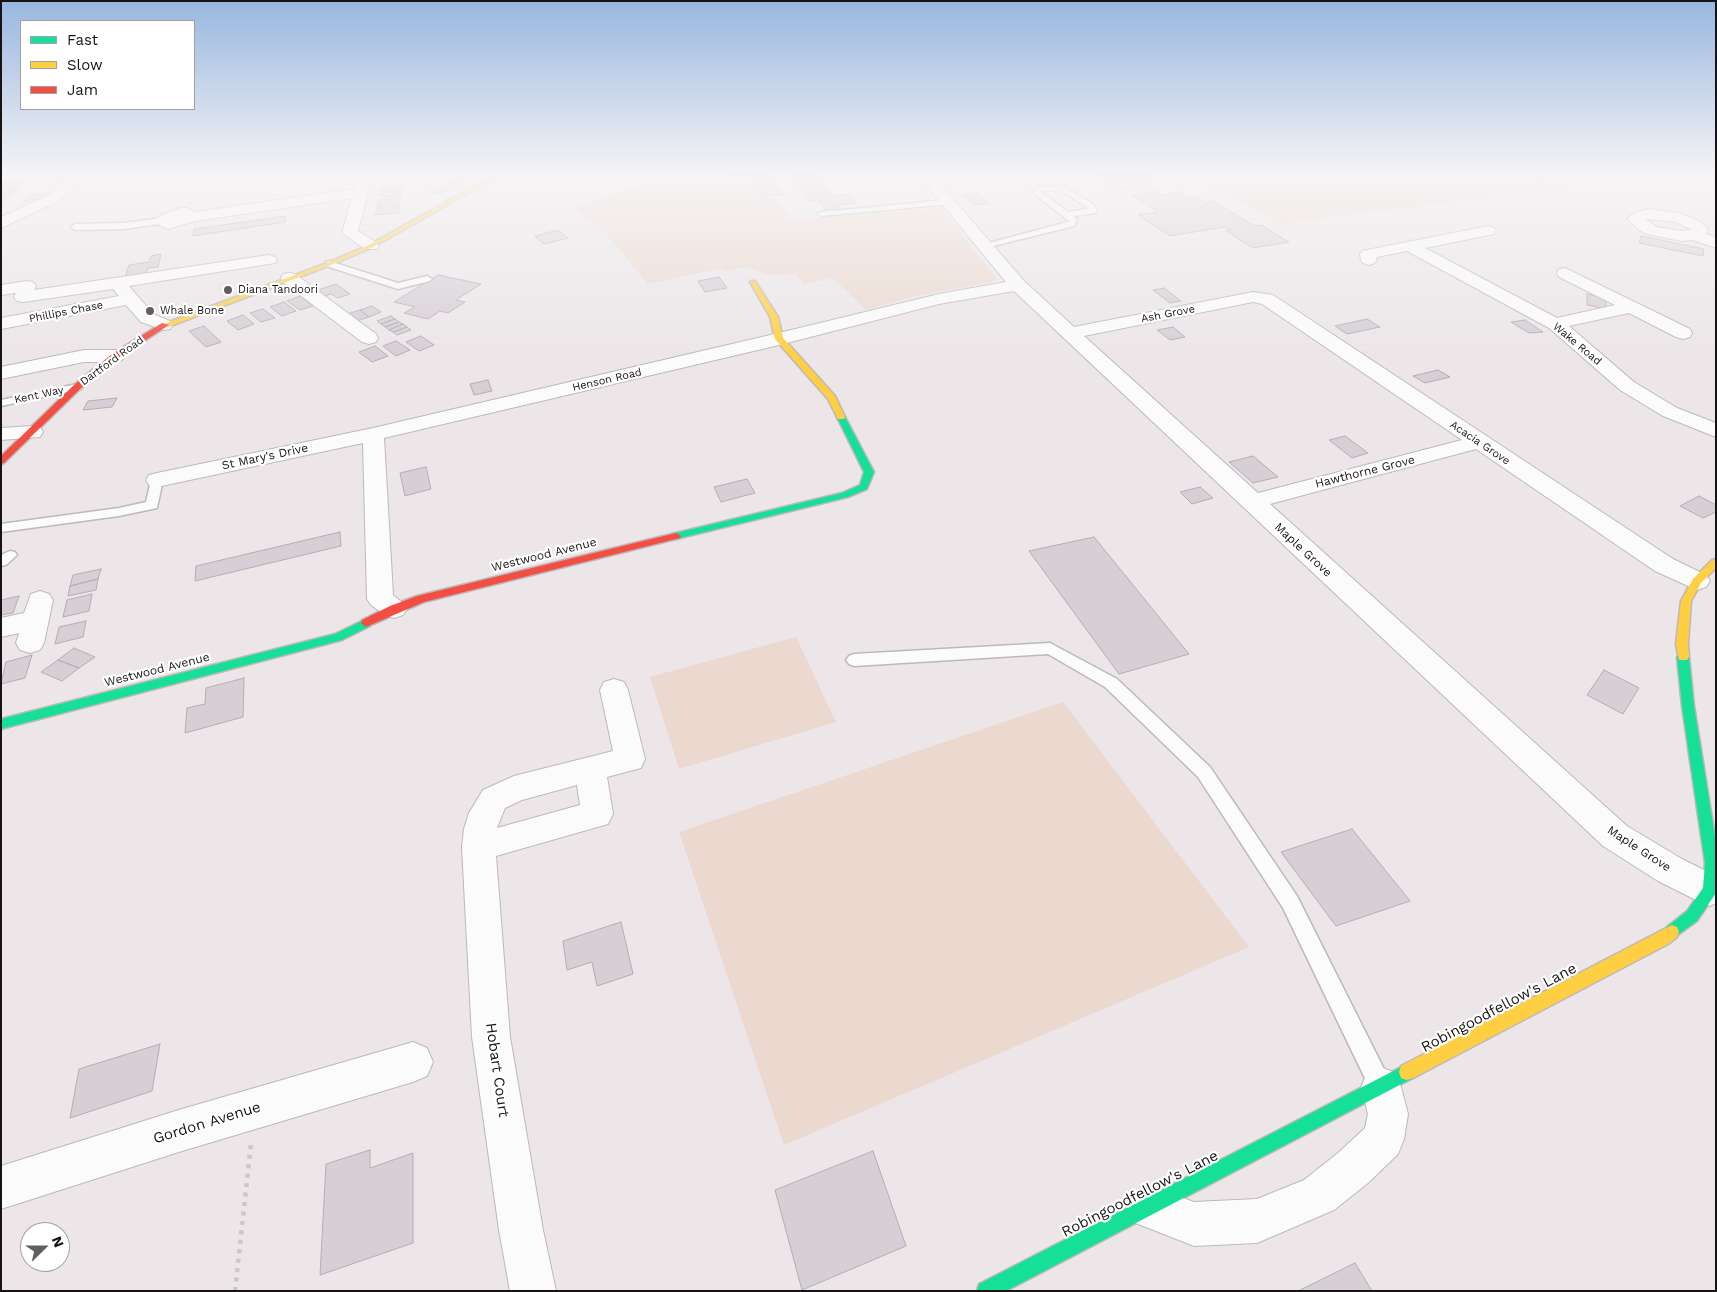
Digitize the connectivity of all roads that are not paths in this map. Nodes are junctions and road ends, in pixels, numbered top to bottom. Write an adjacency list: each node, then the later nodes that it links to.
1 (355, 236): 8 (street)
2 (388, 236): 8 (street, Dartford Road)
3 (976, 236): 9 (street, Maple Grove)
4 (1023, 236): 9 (lane)
5 (1460, 236): 10 (street)
6 (1698, 236): 7 (street)
7 (1716, 243)
8 (371, 246): 13 (street, Dartford Road)
9 (984, 246): 19 (street, Maple Grove)
10 (1409, 246): 12 (street); 25 (street, Wake Road)
11 (268, 260): 18 (street)
12 (1369, 260)
13 (329, 264): 15 (street, Dartford Road); 16 (lane)
14 (1565, 273): 23 (street)
15 (288, 278): 26 (street, Dartford Road); 29 (street)
16 (427, 279)
17 (753, 282): 30 (street, Westwood Avenue)
18 (117, 283): 20 (street); 21 (street)
19 (1018, 285): 27 (street, Maple Grove); 30 (street, Henson Road)
20 (1, 290)
21 (130, 298): 24 (street, Phillips Chase); 26 (street)
22 (1267, 299): 27 (street, Ash Grove); 39 (street, Acacia Grove)
23 (1630, 307): 25 (street); 28 (street)
24 (1, 324)
25 (1555, 324): 35 (street, Wake Road)
26 (164, 325): 31 (street, Dartford Road)
27 (1070, 333): 42 (street, Maple Grove)
28 (1683, 333)
29 (369, 338)
30 (779, 339): 38 (street, Henson Road); 46 (street, Westwood Avenue)
31 (115, 356): 32 (street); 33 (street, Dartford Road)
32 (1, 373)
33 (77, 387): 34 (lane, Kent Way); 36 (street, Dartford Road)
34 (1, 403)
35 (1716, 431)
36 (32, 432): 37 (street); 40 (street, Dartford Road)
37 (1, 434)
38 (373, 434): 41 (street, St Mary's Drive); 46 (street)
39 (1479, 442): 42 (street, Hawthorne Grove); 45 (street, Acacia Grove)
40 (1, 461)
41 (158, 480): 43 (lane)
42 (1250, 502): 52 (street, Maple Grove)
43 (1, 528)
44 (1715, 565): 45 (street)
45 (1697, 581): 52 (street)
46 (394, 609): 51 (street, Westwood Avenue)
47 (36, 621): 48 (street)
48 (1, 628)
49 (854, 660): 54 (lane)
50 (614, 690): 57 (street, Hobart Court)
51 (1, 724)
52 (1712, 873): 54 (street, Robingoodfellow's Lane)
53 (413, 1062): 55 (street, Gordon Avenue)
54 (1381, 1087): 56 (street, Robingoodfellow's Lane); 56 (street)
55 (1, 1188)
56 (1148, 1207): 58 (street, Robingoodfellow's Lane)
57 (533, 1291)
58 (986, 1291)

